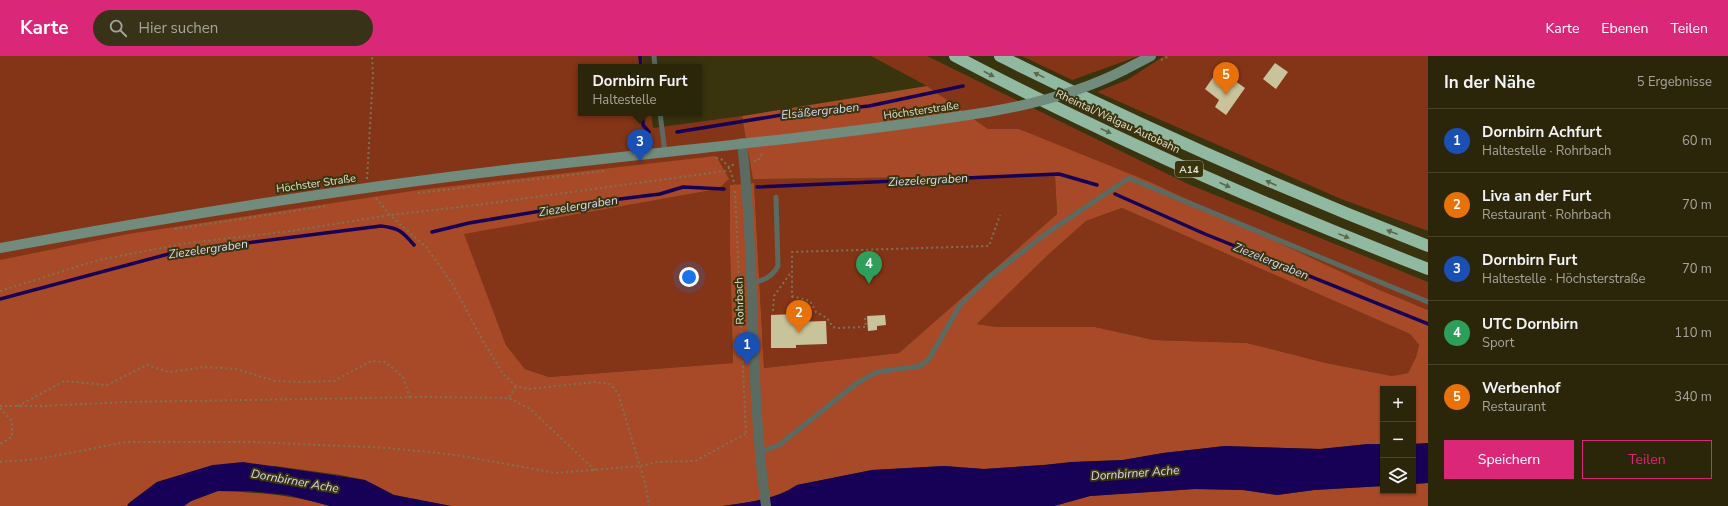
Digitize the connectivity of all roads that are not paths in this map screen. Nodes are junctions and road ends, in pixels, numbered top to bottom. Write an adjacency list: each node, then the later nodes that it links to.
1 (955, 56): 11 (highway, Rheintal/Walgau Autobahn / A14, one-way to 11)
2 (1000, 56): 9 (highway, Rheintal/Walgau Autobahn / A14, one-way to 2)
3 (1151, 56): 5 (main road, Höchsterstraße, bridge)
4 (660, 116): 6 (lane)
5 (742, 143): 6 (main road, Höchsterstraße); 12 (street, Rohrbach)
6 (665, 153): 7 (main road, Höchsterstraße)
7 (638, 155): 10 (main road, Höchster Straße)
8 (776, 197): 12 (lane)
9 (1428, 246)
10 (0, 248)
11 (1428, 269)
12 (751, 283): 14 (street, Rohrbach)
13 (1428, 302): 14 (lane)
14 (760, 452): 15 (street, Rohrbach)
15 (766, 506)

